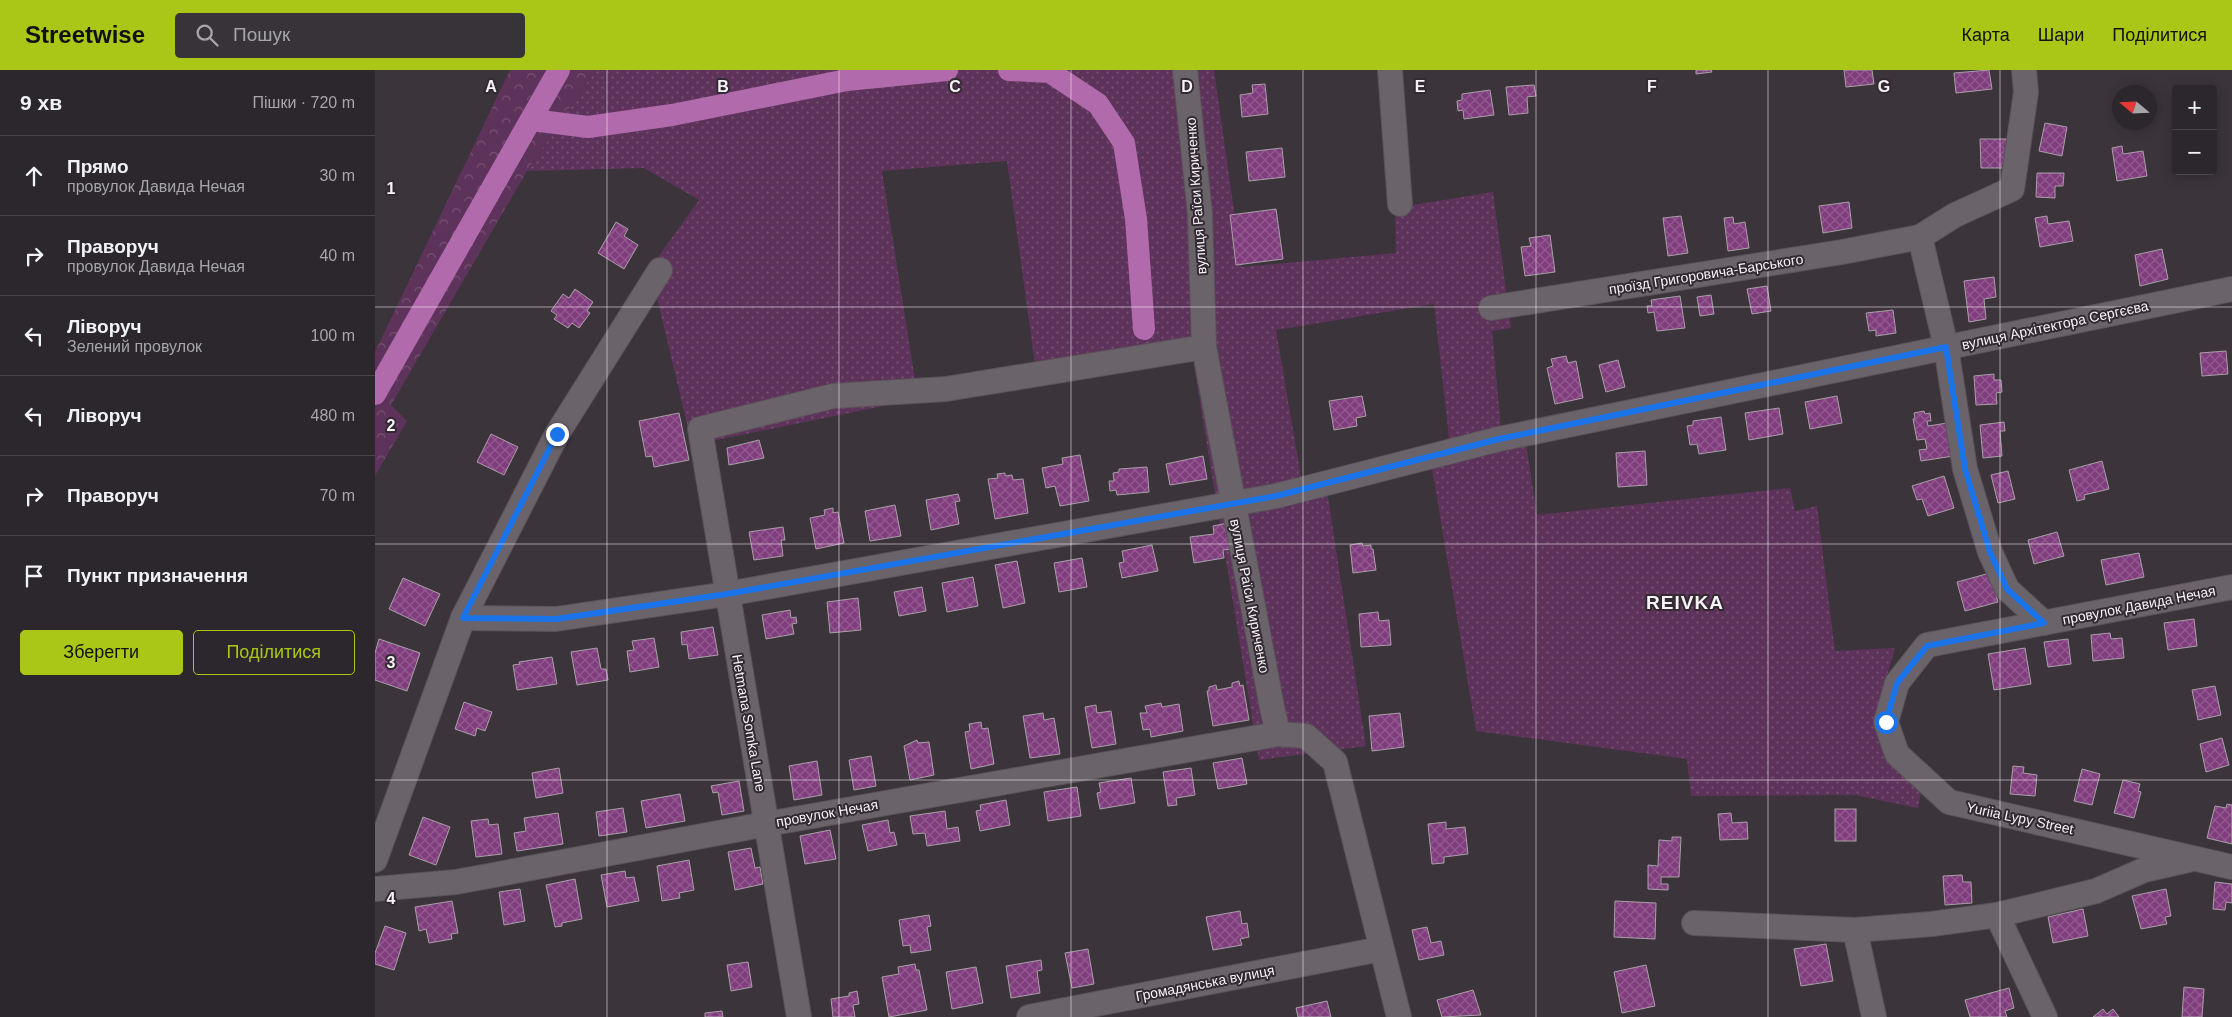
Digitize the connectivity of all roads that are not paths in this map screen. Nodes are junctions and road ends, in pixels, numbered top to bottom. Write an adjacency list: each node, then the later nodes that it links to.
1 (1185, 70): 9 (street, вулиця Раїси Кириченко)
2 (1390, 70): 4 (street)
3 (2024, 70): 5 (street)
4 (1400, 204)
5 (1920, 237): 8 (street, проїзд Григоровича-Барського); 10 (street)
6 (660, 270): 14 (street)
7 (2232, 289): 10 (street, вулиця Архітектора Сергєєва)
8 (1491, 308)
9 (1204, 347): 11 (street, вулиця Раїси Кириченко); 13 (street, Hetmana Somka Lane)
10 (1946, 347): 11 (street, вулиця Архітектора Сергєєва); 15 (street)
11 (1232, 503): 13 (street, вулиця Архітектора Сергєєва); 17 (street, вулиця Раїси Кириченко)
12 (2232, 587): 15 (street, провулок Давида Нечая)
13 (727, 594): 14 (street, вулиця Архітектора Сергєєва); 18 (street, Hetmana Somka Lane)
14 (463, 618): 20 (street)
15 (2044, 623): 16 (street, провулок Давида Нечая)
16 (1886, 722): 19 (street, Yuriia Lypy Street)
17 (1278, 734): 18 (street, провулок Нечая); 26 (street)
18 (767, 824): 22 (street, провулок Нечая); 27 (street, Hetmana Somka Lane)
19 (2192, 859): 21 (street, Yuriia Lypy Street); 23 (street, Yuriia Lypy Street)
20 (375, 860)
21 (2232, 867)
22 (375, 889)
23 (1997, 915): 25 (street, Yuriia Lypy Street); 31 (street)
24 (1694, 922): 25 (street, Yuriia Lypy Street)
25 (1855, 930): 30 (street)
26 (1381, 949): 28 (street, Громадянська вулиця); 29 (street)
27 (799, 1017)
28 (1029, 1017)
29 (1399, 1017)
30 (1874, 1017)
31 (2045, 1017)

